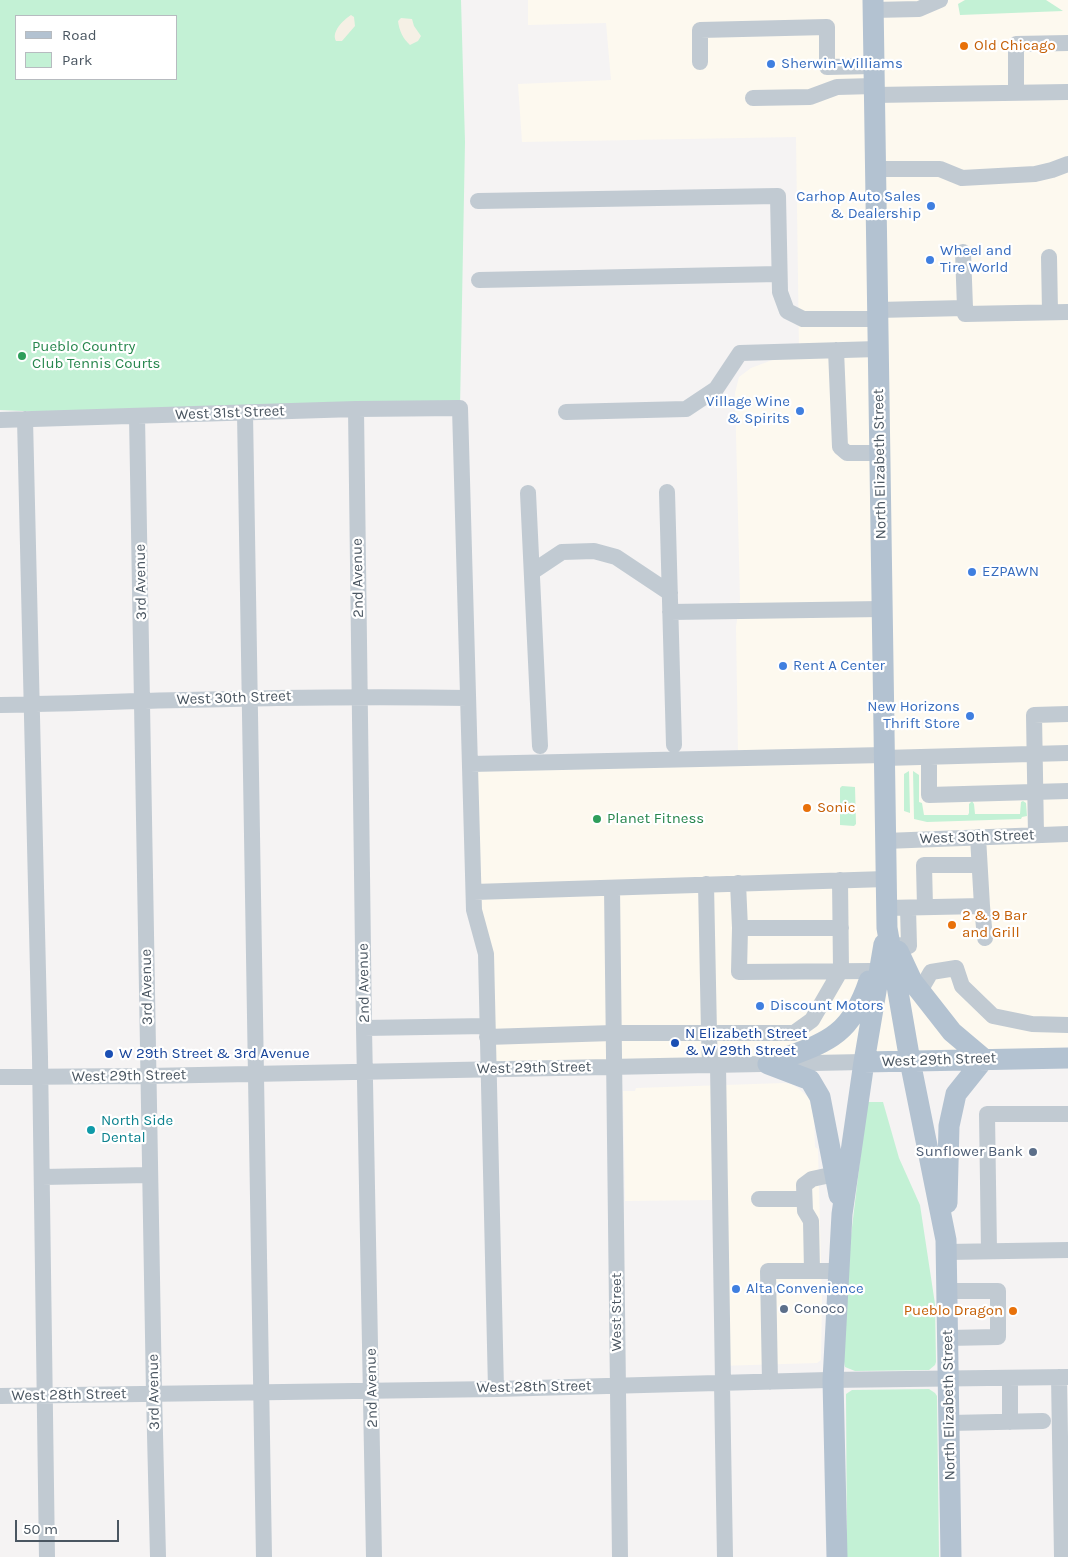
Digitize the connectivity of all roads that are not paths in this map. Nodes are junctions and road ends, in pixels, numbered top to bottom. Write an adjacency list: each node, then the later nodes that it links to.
1 (940, 0): 2 (street)
2 (873, 5): 5 (main road, North Elizabeth Street)
3 (1068, 43): 7 (street)
4 (700, 62): 5 (street)
5 (874, 83): 7 (street); 8 (street); 10 (main road, North Elizabeth Street)
6 (1068, 92): 7 (street)
7 (1016, 93)
8 (753, 98)
9 (1068, 164): 10 (street)
10 (875, 169): 19 (main road, North Elizabeth Street)
11 (478, 201): 14 (street)
12 (964, 252): 16 (street)
13 (1050, 257): 17 (street)
14 (778, 274): 15 (street); 19 (street)
15 (479, 280)
16 (965, 308): 17 (street); 19 (street)
17 (1050, 312): 18 (street)
18 (1068, 312)
19 (877, 314): 20 (main road, North Elizabeth Street)
20 (878, 349): 21 (street); 28 (main road, North Elizabeth Street)
21 (836, 350): 23 (street); 28 (street)
22 (356, 409): 24 (street, West 31st Street); 35 (street, 2nd Avenue); 37 (street, West 31st Street)
23 (566, 412)
24 (245, 413): 25 (street, West 31st Street); 36 (street)
25 (138, 416): 26 (street, West 31st Street); 38 (street, 3rd Avenue)
26 (25, 419): 27 (street, West 31st Street); 39 (street)
27 (0, 420)
28 (879, 453): 33 (main road, North Elizabeth Street)
29 (667, 492): 32 (street)
30 (528, 493): 31 (street)
31 (532, 572): 32 (street); 43 (street)
32 (670, 594): 34 (street)
33 (882, 609): 34 (street); 46 (main road, North Elizabeth Street)
34 (670, 612): 42 (street)
35 (359, 696): 36 (street, West 30th Street); 37 (street, West 30th Street); 77 (street, 2nd Avenue)
36 (249, 697): 38 (street, West 30th Street); 90 (street)
37 (468, 698): 48 (street)
38 (143, 701): 39 (street, West 30th Street); 92 (street, 3rd Avenue)
39 (32, 704): 40 (street, West 30th Street); 91 (street)
40 (0, 705)
41 (1068, 714): 44 (street)
42 (674, 745)
43 (540, 746)
44 (1035, 754): 45 (street); 47 (street); 50 (street)
45 (1068, 754)
46 (884, 757): 47 (street); 48 (street); 56 (main road, North Elizabeth Street)
47 (929, 757): 50 (street)
48 (470, 764): 65 (street)
49 (1068, 791): 50 (street)
50 (1036, 792): 51 (street)
51 (1036, 835): 52 (street, West 30th Street); 54 (street, West 30th Street)
52 (1067, 837)
53 (952, 838): 54 (street, West 30th Street); 55 (street, West 30th Street); 58 (street)
54 (978, 838): 59 (street)
55 (924, 840): 56 (street, West 30th Street); 57 (street)
56 (885, 841): 60 (main road, North Elizabeth Street)
57 (924, 865): 58 (street); 67 (street)
58 (952, 865): 59 (street)
59 (979, 865): 66 (street)
60 (886, 879): 61 (street); 69 (main road, North Elizabeth Street)
61 (840, 880): 62 (street); 71 (street)
62 (738, 883): 63 (street); 70 (street)
63 (706, 884): 64 (street); 80 (street)
64 (612, 888): 65 (street); 79 (street, West Street)
65 (474, 892): 78 (street)
66 (982, 906): 67 (street); 72 (street)
67 (925, 907): 68 (street)
68 (908, 908): 69 (street); 69 (street)
69 (889, 927): 74 (main road); 75 (main road); 83 (main road, North Elizabeth Street); 84 (main road, North Elizabeth Street)
70 (740, 928): 71 (street); 73 (street)
71 (841, 928): 73 (street)
72 (985, 938)
73 (841, 970): 74 (street); 80 (street)
74 (872, 971): 85 (main road)
75 (920, 991): 76 (street); 82 (main road)
76 (1068, 1025)
77 (364, 1028): 78 (street); 89 (street, 2nd Avenue)
78 (487, 1031): 79 (street); 88 (street)
79 (613, 1033): 80 (street); 87 (street, West Street)
80 (709, 1033): 86 (street)
81 (1068, 1058): 82 (main road, West 29th Street)
82 (984, 1059): 83 (main road, West 29th Street); 101 (main road)
83 (910, 1061): 84 (main road, West 29th Street); 101 (main road, North Elizabeth Street)
84 (864, 1062): 85 (street, West 29th Street); 100 (main road, North Elizabeth Street)
85 (768, 1064): 86 (street, West 29th Street); 95 (main road)
86 (714, 1065): 87 (street, West 29th Street); 113 (street)
87 (614, 1067): 88 (street, West 29th Street); 114 (street, West Street)
88 (488, 1069): 89 (street, West 29th Street); 115 (street)
89 (365, 1070): 90 (street, West 29th Street); 116 (street, 2nd Avenue)
90 (256, 1074): 92 (street, West 29th Street); 117 (street)
91 (40, 1076): 92 (street, West 29th Street); 93 (street, West 29th Street); 97 (street)
92 (148, 1076): 96 (street, 3rd Avenue)
93 (0, 1077)
94 (1068, 1114): 103 (street)
95 (836, 1174): 99 (street); 100 (main road)
96 (150, 1175): 97 (street); 118 (street, 3rd Avenue)
97 (42, 1177): 120 (street)
98 (759, 1199): 99 (street)
99 (804, 1199): 104 (street)
100 (842, 1214): 105 (main road, North Elizabeth Street)
101 (946, 1246): 103 (street); 106 (main road, North Elizabeth Street)
102 (1068, 1250): 103 (street)
103 (989, 1251)
104 (812, 1271): 105 (street); 112 (street)
105 (839, 1271): 111 (main road, North Elizabeth Street)
106 (947, 1292): 107 (main road, North Elizabeth Street); 107 (street)
107 (948, 1338): 110 (main road, North Elizabeth Street)
108 (1064, 1377): 109 (street, West 28th Street); 132 (street)
109 (1010, 1378): 110 (street, West 28th Street); 122 (street)
110 (949, 1379): 111 (street, West 28th Street); 123 (main road, North Elizabeth Street)
111 (833, 1380): 112 (street, West 28th Street); 130 (main road, North Elizabeth Street)
112 (770, 1382): 113 (street, West 28th Street)
113 (722, 1383): 114 (street, West 28th Street); 129 (street)
114 (617, 1385): 115 (street, West 28th Street); 128 (street, West Street)
115 (496, 1389): 116 (street, West 28th Street)
116 (372, 1390): 117 (street, West 28th Street); 127 (street, 2nd Avenue)
117 (261, 1392): 118 (street, West 28th Street); 126 (street)
118 (154, 1393): 120 (street, West 28th Street); 125 (street, 3rd Avenue)
119 (0, 1396): 120 (street, West 28th Street)
120 (46, 1396): 124 (street)
121 (1043, 1421): 122 (street)
122 (1010, 1422): 123 (street)
123 (950, 1423): 131 (main road, North Elizabeth Street)
124 (47, 1557)
125 (158, 1557)
126 (264, 1557)
127 (374, 1557)
128 (620, 1557)
129 (725, 1557)
130 (837, 1557)
131 (951, 1557)
132 (1062, 1557)

